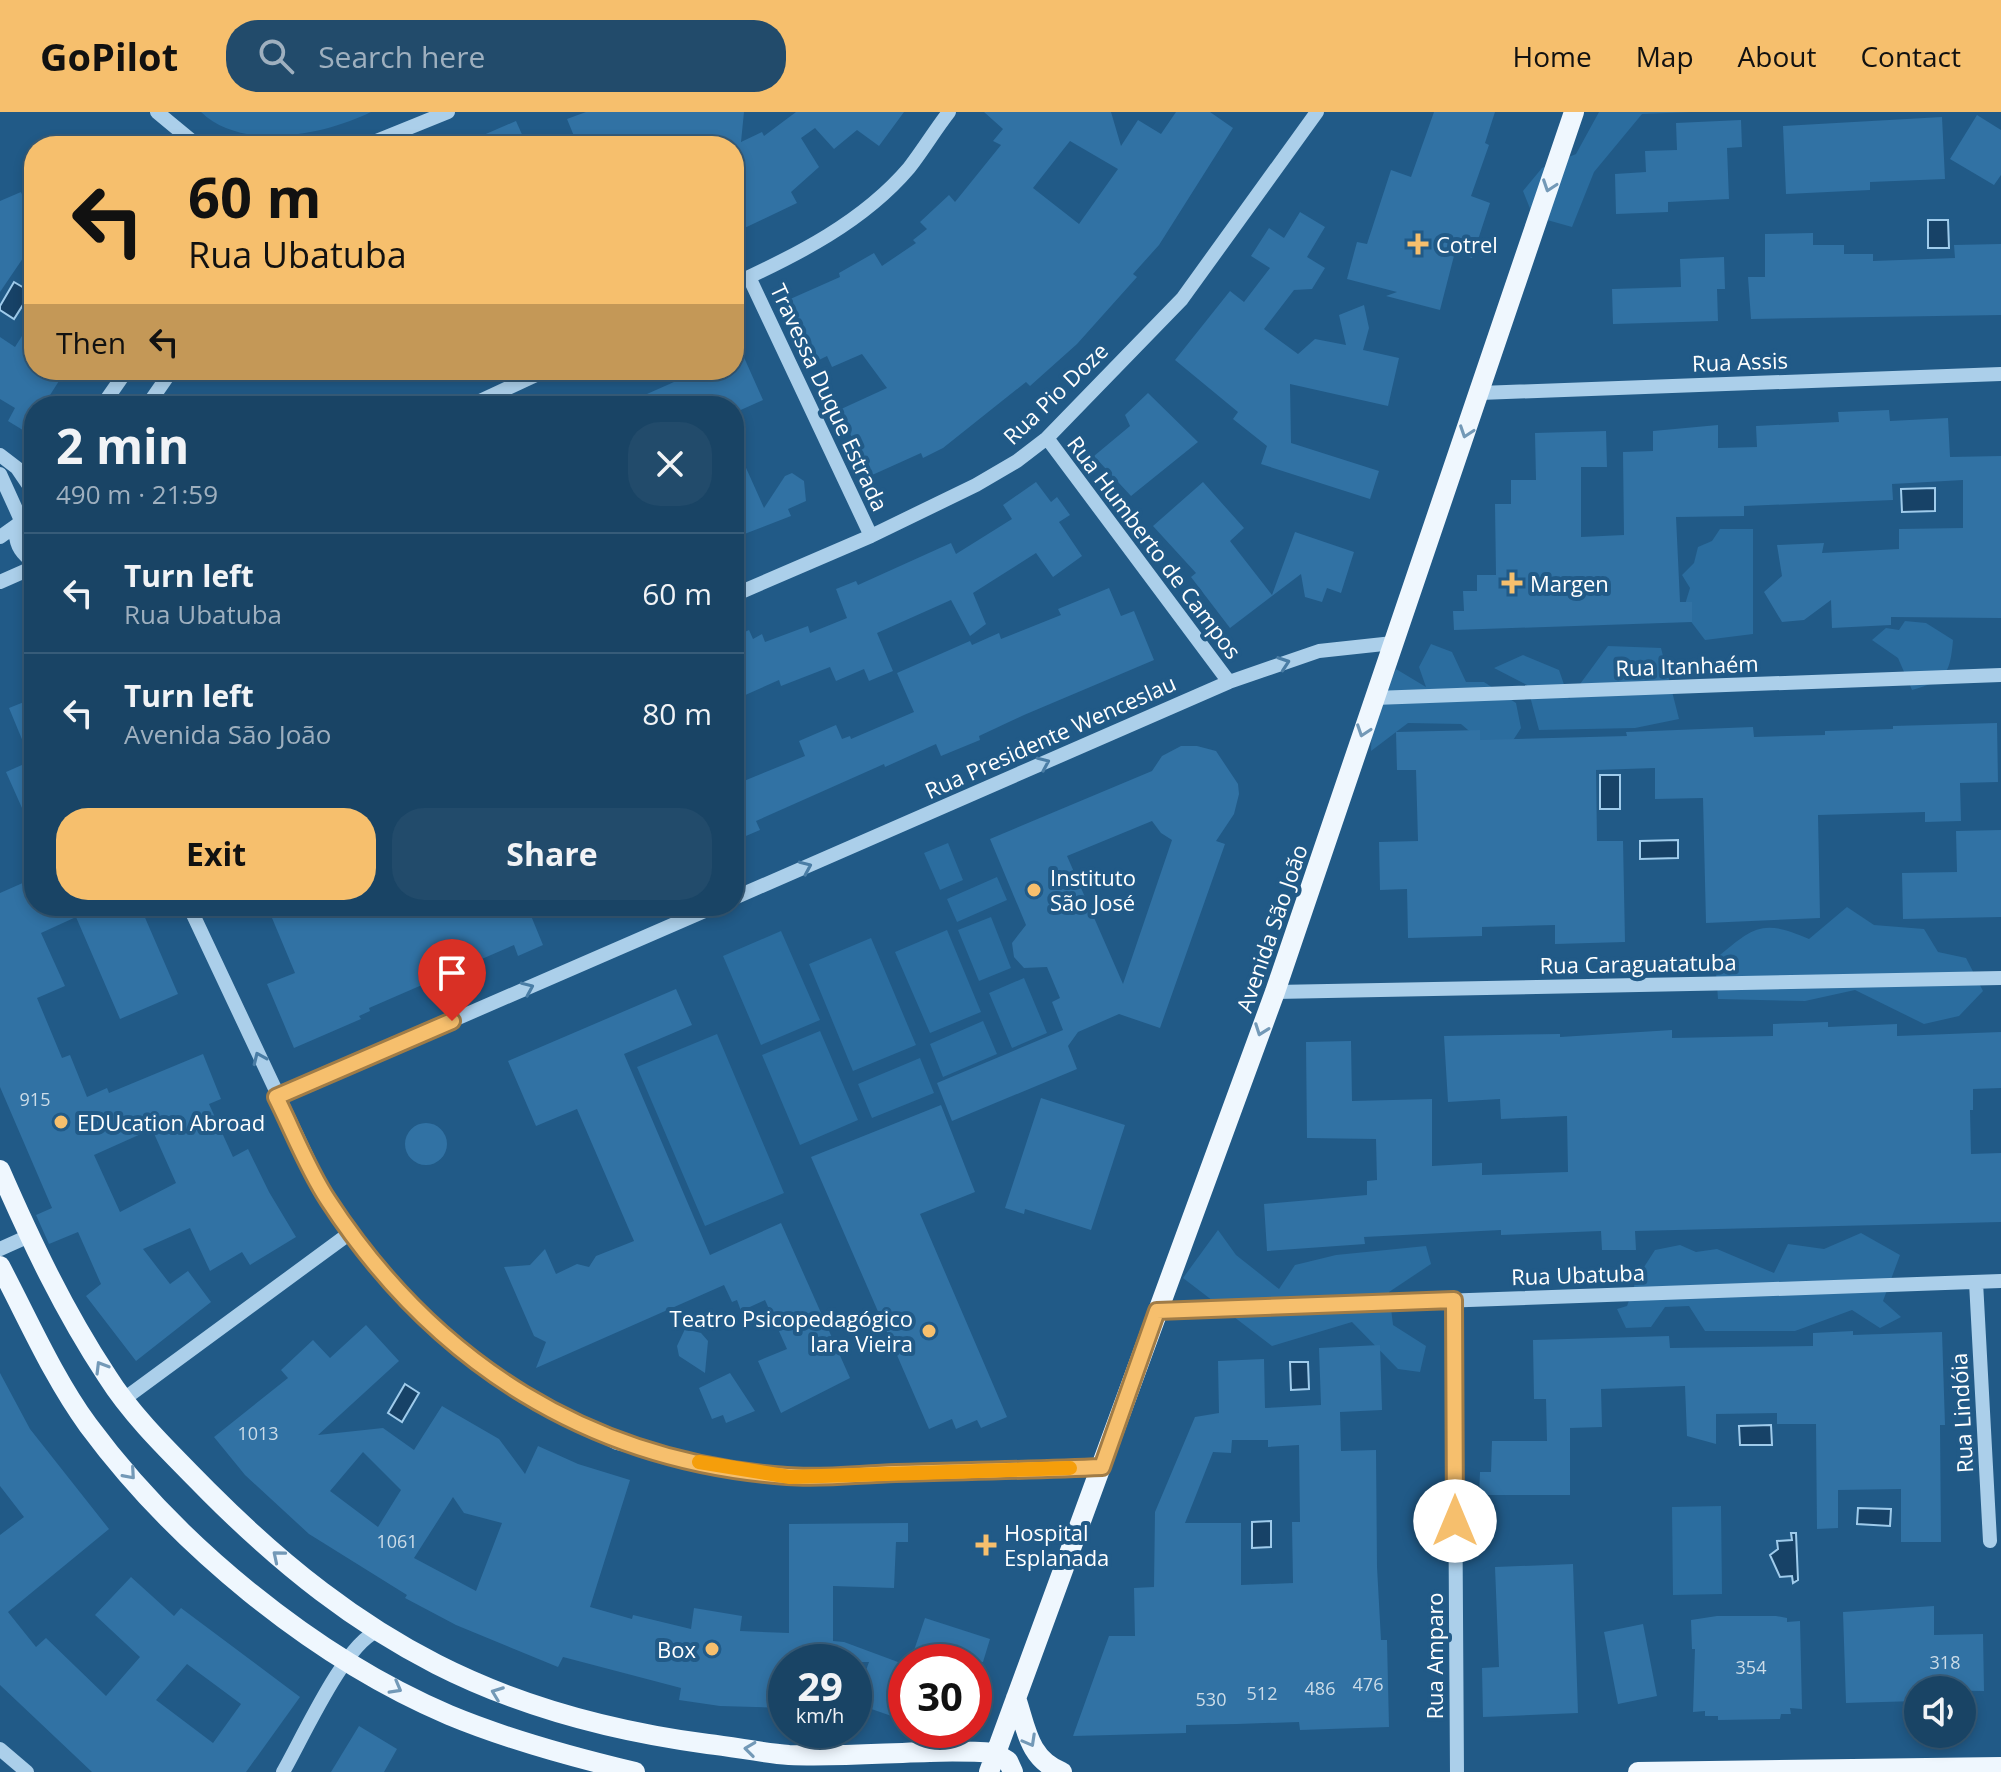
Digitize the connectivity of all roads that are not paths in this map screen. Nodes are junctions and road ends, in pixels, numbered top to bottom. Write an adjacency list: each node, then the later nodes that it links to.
1 (157, 112): 6 (street)
2 (448, 112): 7 (street)
3 (949, 112): 8 (street)
4 (1317, 112): 14 (street, Rua Pio Doze)
5 (1574, 112): 12 (main road, Avenida São João, one-way to 12)
6 (186, 136)
7 (389, 136)
8 (749, 277): 9 (street); 20 (street, Travessa Duque Estrada)
9 (744, 279)
10 (2001, 374): 12 (street, Rua Assis)
11 (525, 380): 13 (street)
12 (1480, 393): 26 (main road, Avenida São João, one-way to 26)
13 (491, 396)
14 (1047, 438): 20 (street, Rua Pio Doze); 28 (street, Rua Humberto de Campos)
15 (0, 455): 17 (street)
16 (0, 474): 19 (street)
17 (24, 478)
18 (24, 516): 19 (street)
19 (18, 521): 21 (street); 22 (street)
20 (871, 536): 25 (street, Rua Pio Doze)
21 (0, 537)
22 (24, 555)
23 (24, 569): 24 (street)
24 (0, 582)
25 (744, 591)
26 (1393, 643): 28 (street, Rua Presidente Wenceslau, one-way to 26); 29 (main road, Avenida São João)
27 (2001, 675): 29 (street, Rua Itanhaém)
28 (1229, 682): 30 (street, Rua Presidente Wenceslau, one-way to 28)
29 (1374, 698): 34 (main road, Avenida São João, one-way to 34)
30 (744, 894)
31 (194, 916): 35 (street, one-way to 31)
32 (693, 916): 35 (street, one-way to 32)
33 (2001, 978): 34 (street, Rua Caraguatatuba)
34 (1275, 992): 44 (main road, Avenida São João, one-way to 44)
35 (276, 1097): 37 (street)
36 (0, 1170): 38 (main road)
37 (350, 1233): 45 (street); 46 (street)
38 (29, 1236): 39 (street); 45 (main road, one-way to 38)
39 (0, 1249)
40 (0, 1266): 49 (main road, one-way to 49)
41 (2001, 1281): 42 (street, Rua Ubatuba)
42 (1976, 1282): 43 (street, Rua Ubatuba); 47 (street, Rua Lindóia)
43 (1454, 1300): 44 (street, Rua Ubatuba); 60 (street, Rua Amparo)
44 (1157, 1311): 46 (main road, Avenida São João)
45 (124, 1399): 48 (main road, one-way to 45)
46 (1102, 1467): 50 (main road, Avenida São João)
47 (1990, 1541)
48 (376, 1632): 49 (street); 52 (main road, one-way to 48)
49 (347, 1660): 56 (street); 57 (main road, one-way to 57)
50 (1016, 1698): 52 (main road, Avenida São João); 59 (main road, one-way to 59)
51 (0, 1749): 55 (street)
52 (992, 1762): 58 (main road)
53 (2001, 1767): 54 (main road)
54 (1814, 1771): 61 (main road)
55 (27, 1772)
56 (283, 1772)
57 (635, 1772)
58 (1013, 1772)
59 (1062, 1772)
60 (1457, 1772)
61 (1638, 1772)

